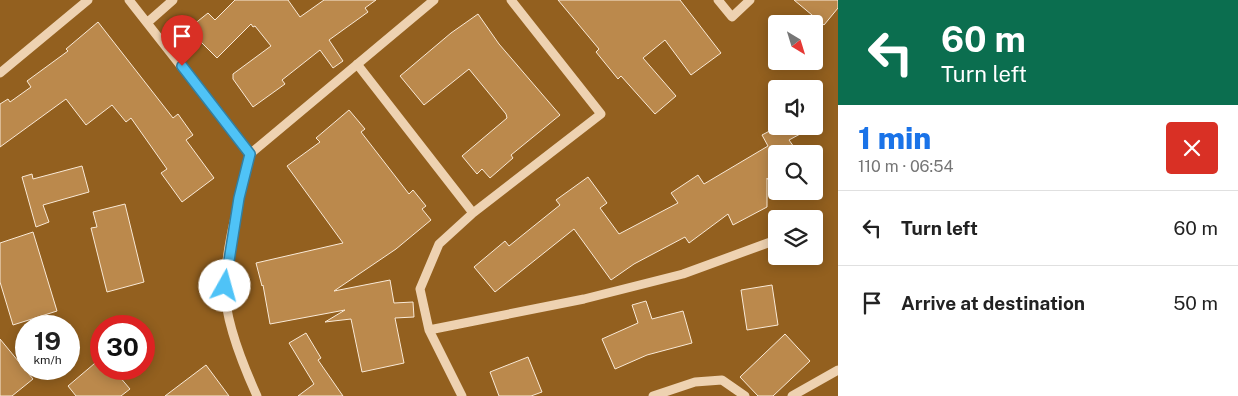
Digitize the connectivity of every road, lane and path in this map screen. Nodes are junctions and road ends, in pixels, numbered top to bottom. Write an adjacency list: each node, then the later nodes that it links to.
1 (88, 0): 10 (street)
2 (129, 0): 8 (street)
3 (173, 0): 8 (street)
4 (434, 0): 9 (street)
5 (511, 0): 12 (street)
6 (718, 0): 7 (street)
7 (750, 0)
8 (148, 22): 11 (street)
9 (357, 64): 11 (street); 12 (street)
10 (0, 73)
11 (250, 154): 16 (street)
12 (473, 212): 14 (street)
13 (768, 243): 14 (street)
14 (429, 330): 17 (street)
15 (838, 370): 20 (street)
16 (256, 396)
17 (462, 396)
18 (653, 396): 19 (street)
19 (745, 396)
20 (792, 396)

